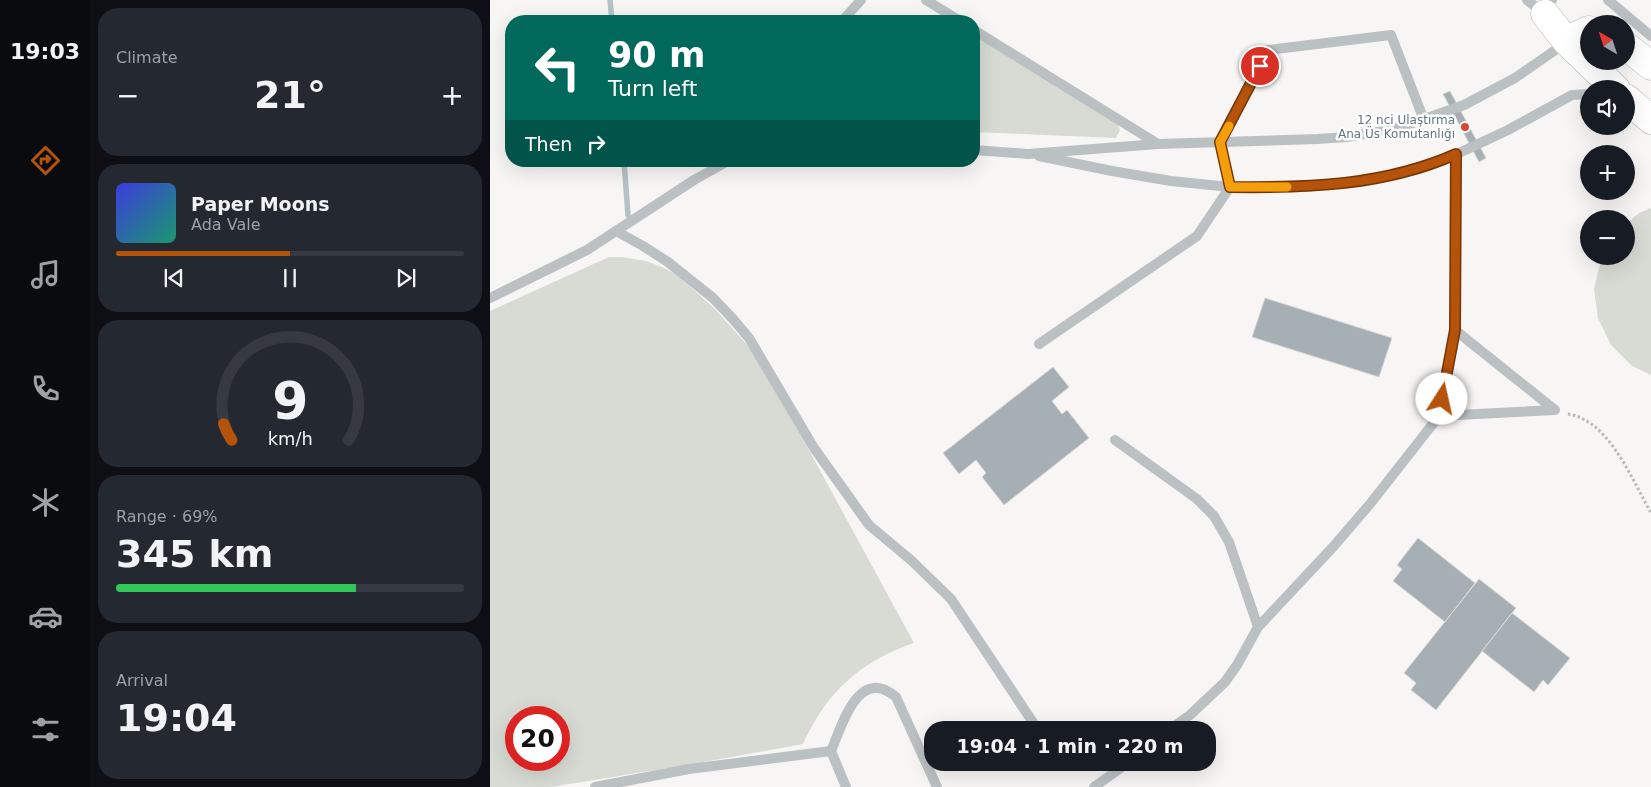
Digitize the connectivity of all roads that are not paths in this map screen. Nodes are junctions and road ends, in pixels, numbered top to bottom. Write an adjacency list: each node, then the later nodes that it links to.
1 (860, 0): 5 (lane)
2 (926, 0): 6 (lane)
3 (1610, 1): 9 (lane)
4 (1541, 5): 8 (main road)
5 (847, 15)
6 (950, 15)
7 (980, 34): 18 (lane)
8 (1578, 36): 12 (main road); 15 (lane)
9 (1651, 36)
10 (1635, 53): 11 (main road)
11 (1651, 66)
12 (1610, 80)
13 (1580, 95): 21 (lane)
14 (1635, 106): 16 (main road)
15 (1424, 120): 17 (lane); 17 (lane)
16 (1651, 120)
17 (1220, 142): 18 (lane); 23 (lane)
18 (1158, 144): 20 (lane)
19 (980, 150): 20 (lane)
20 (1028, 154): 23 (lane)
21 (1456, 154): 23 (lane); 26 (lane)
22 (714, 167): 24 (lane)
23 (1230, 187): 27 (lane)
24 (616, 231): 25 (lane); 31 (lane)
25 (490, 298)
26 (1455, 330): 28 (lane); 28 (lane)
27 (1039, 344)
28 (1439, 416): 30 (lane)
29 (1115, 440): 30 (lane)
30 (1258, 627): 32 (lane)
31 (1032, 721)
32 (1182, 721)
33 (831, 751): 35 (lane); 36 (lane); 37 (lane)
34 (1116, 771): 38 (lane)
35 (596, 787)
36 (846, 787)
37 (937, 787)
38 (1094, 787)

